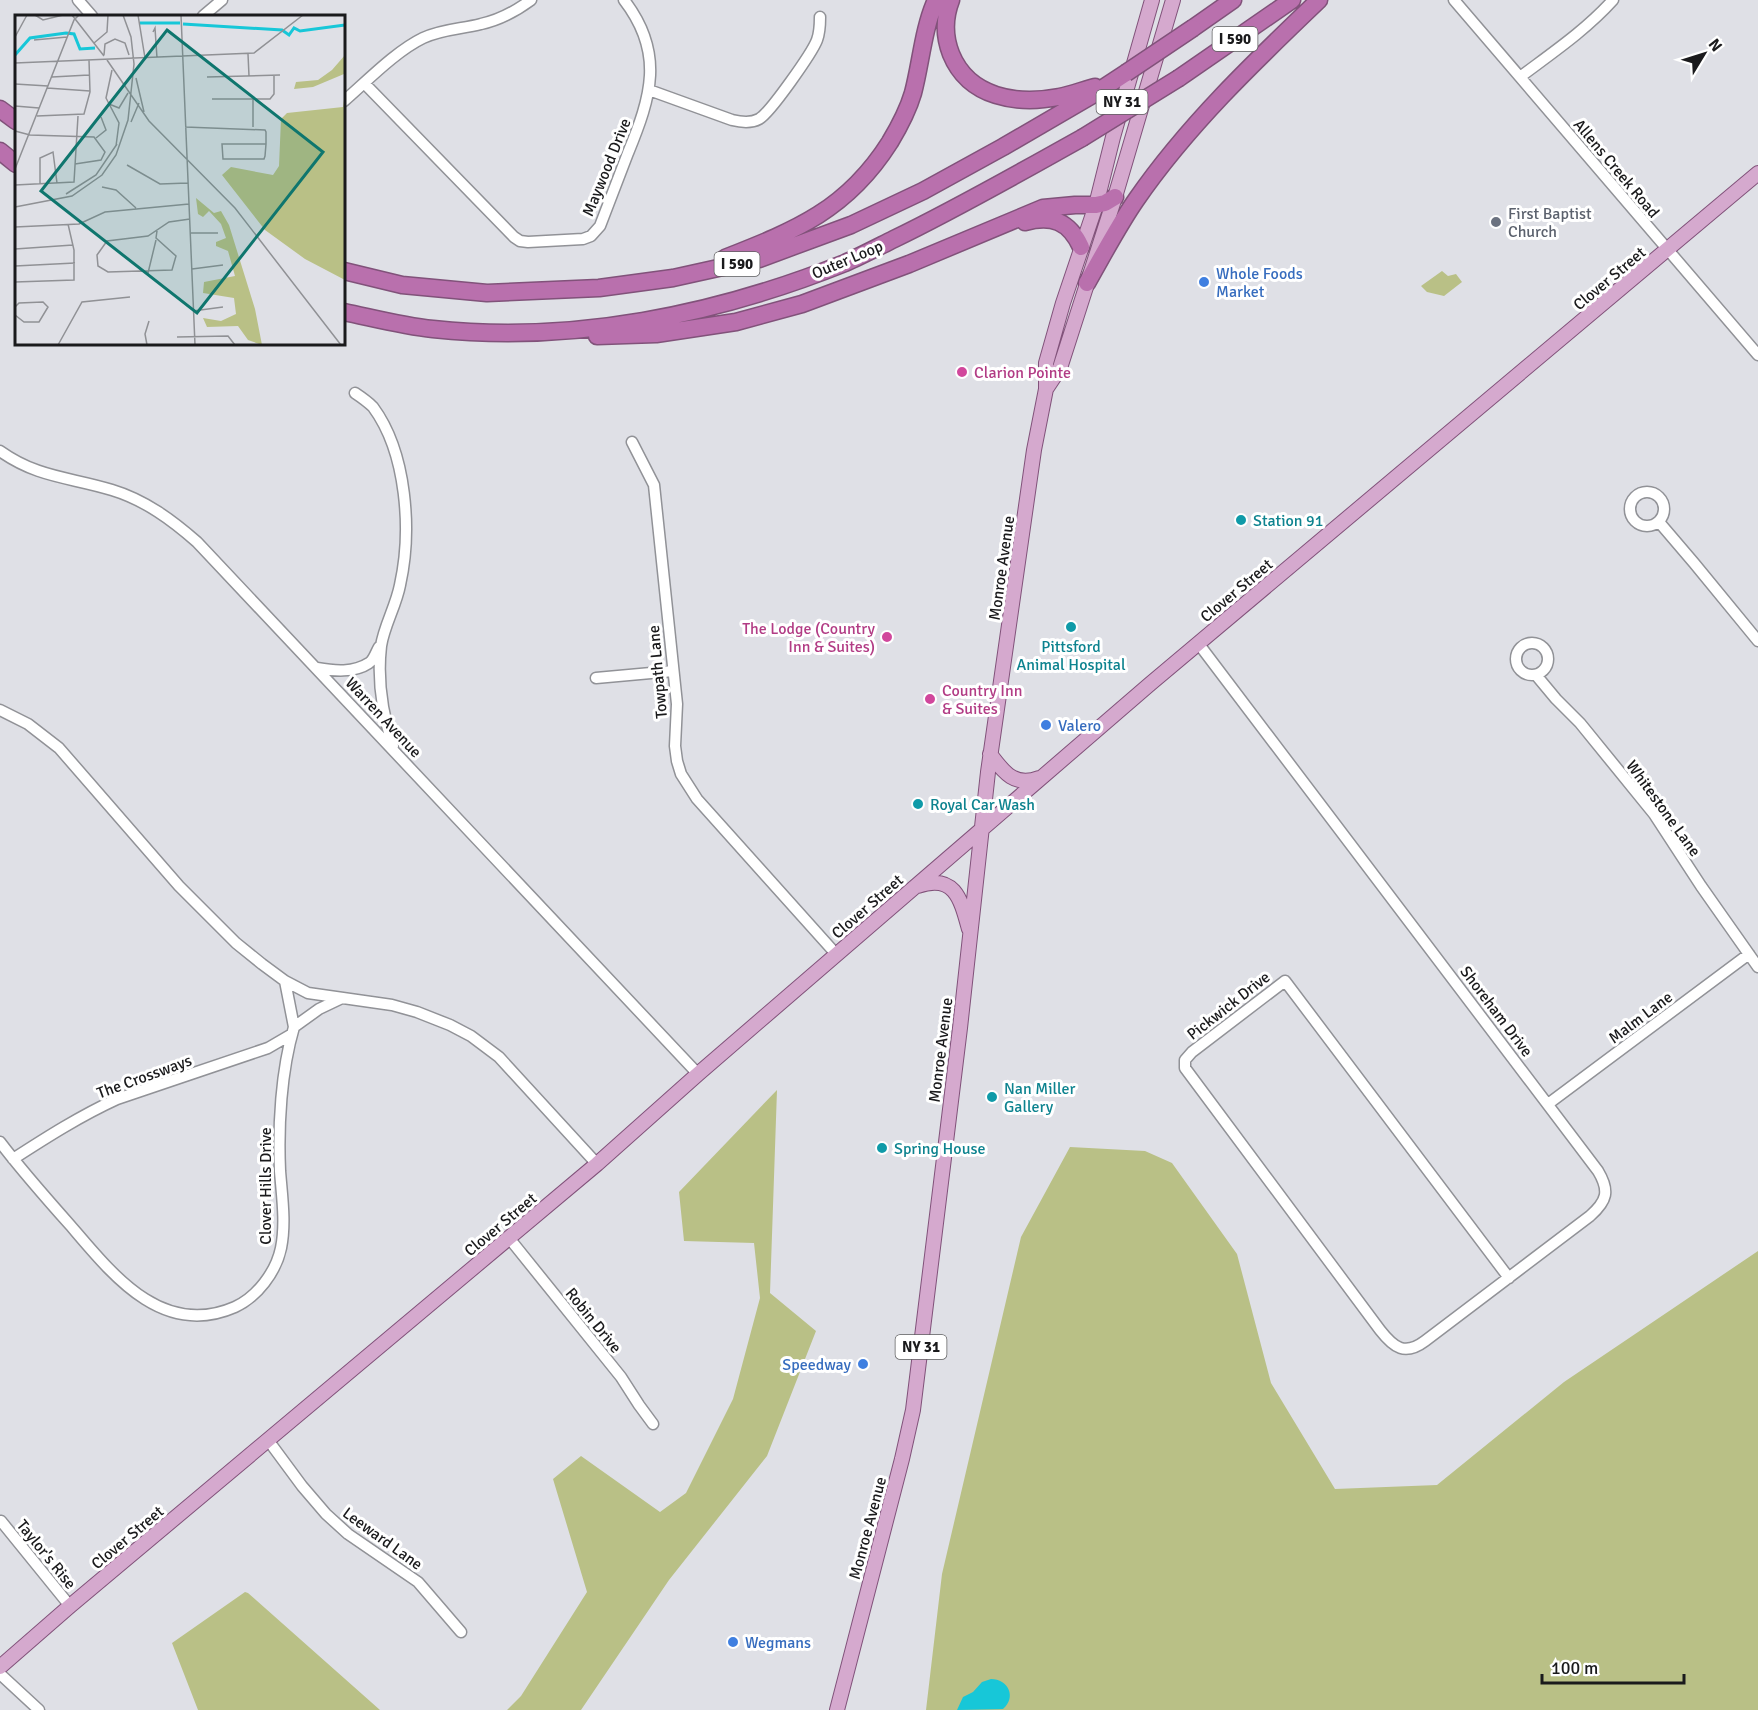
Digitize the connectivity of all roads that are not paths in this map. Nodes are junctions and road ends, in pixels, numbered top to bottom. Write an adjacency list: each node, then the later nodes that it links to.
1 (78, 0): 14 (street)
2 (222, 0): 15 (street)
3 (531, 0): 18 (street)
4 (624, 0): 19 (street, Maywood Drive)
5 (936, 0): 33 (highway)
6 (951, 0): 20 (highway)
7 (1152, 0): 28 (main road, Monroe Avenue / NY 31)
8 (1173, 0): 27 (main road, Monroe Avenue / NY 31)
9 (1233, 0): 20 (highway, I 590, bridge)
10 (1292, 0): 36 (highway, Outer Loop / I 590, bridge)
11 (1319, 0): 34 (highway)
12 (1455, 0): 17 (street, Allens Creek Road)
13 (1613, 0): 17 (street)
14 (91, 15)
15 (204, 15)
16 (820, 17): 19 (street)
17 (1520, 77): 31 (street, Allens Creek Road)
18 (364, 83): 19 (street, Maywood Drive); 21 (street)
19 (650, 90)
20 (1096, 90): 33 (highway, Outer Loop / I 590)
21 (345, 100)
22 (0, 109): 23 (highway)
23 (15, 121)
24 (0, 151): 25 (highway)
25 (15, 163)
26 (1758, 173): 31 (main road, Clover Street)
27 (1115, 197): 28 (highway); 34 (main road, Monroe Avenue / NY 31)
28 (1096, 205): 29 (highway); 30 (main road, Monroe Avenue / NY 31)
29 (994, 229): 30 (highway); 36 (highway)
30 (1081, 247): 38 (main road, Monroe Avenue / NY 31)
31 (1667, 250): 37 (street, Allens Creek Road); 44 (main road, Clover Street)
32 (345, 272): 33 (highway, Outer Loop / I 590)
33 (673, 278)
34 (1087, 283): 38 (main road, Monroe Avenue / NY 31)
35 (345, 312): 36 (highway, Outer Loop / I 590)
36 (567, 332)
37 (1758, 355)
38 (1046, 388): 52 (main road, Monroe Avenue / NY 31)
39 (355, 393): 45 (street)
40 (632, 442): 47 (street, Towpath Lane)
41 (0, 451): 46 (street, Warren Avenue)
42 (1659, 522): 43 (street)
43 (1758, 641)
44 (1198, 643): 53 (main road, Clover Street); 64 (street, Shoreham Drive)
45 (381, 644): 46 (street); 51 (street)
46 (317, 668): 51 (street, Warren Avenue)
47 (673, 671): 49 (street); 57 (street, Towpath Lane)
48 (1536, 675): 58 (street, Whitestone Lane)
49 (596, 678)
50 (0, 710): 60 (street)
51 (394, 749): 63 (street, Warren Avenue)
52 (990, 754): 53 (main road); 54 (main road, Monroe Avenue / NY 31)
53 (1041, 777): 54 (main road, Clover Street)
54 (982, 829): 55 (main road, Clover Street); 56 (main road, Monroe Avenue / NY 31)
55 (914, 888): 56 (main road); 57 (main road, Clover Street)
56 (970, 934): 79 (main road, Monroe Avenue / NY 31)
57 (836, 954): 63 (main road, Clover Street)
58 (1749, 954): 59 (street, Whitestone Lane); 64 (street, Malm Lane)
59 (1758, 967)
60 (285, 981): 61 (street); 62 (street, Clover Hills Drive)
61 (339, 999): 62 (street); 67 (street)
62 (293, 1031): 66 (street, The Crossways); 66 (street, Clover Hills Drive)
63 (698, 1074): 67 (main road, Clover Street)
64 (1548, 1104): 69 (street, Shoreham Drive)
65 (0, 1142): 66 (street, Clover Hills Drive)
66 (13, 1159)
67 (597, 1164): 68 (main road, Clover Street)
68 (508, 1238): 71 (street, Robin Drive); 72 (main road, Clover Street)
69 (1509, 1278): 70 (street, Shoreham Drive); 70 (street, Pickwick Drive)
70 (1402, 1349)
71 (653, 1424)
72 (268, 1440): 74 (main road, Clover Street); 75 (street, Leeward Lane)
73 (1, 1521): 74 (street, Taylor's Rise)
74 (70, 1606): 76 (main road, Clover Street)
75 (461, 1632)
76 (0, 1667)
77 (0, 1674): 78 (street)
78 (39, 1710)
79 (837, 1710)

